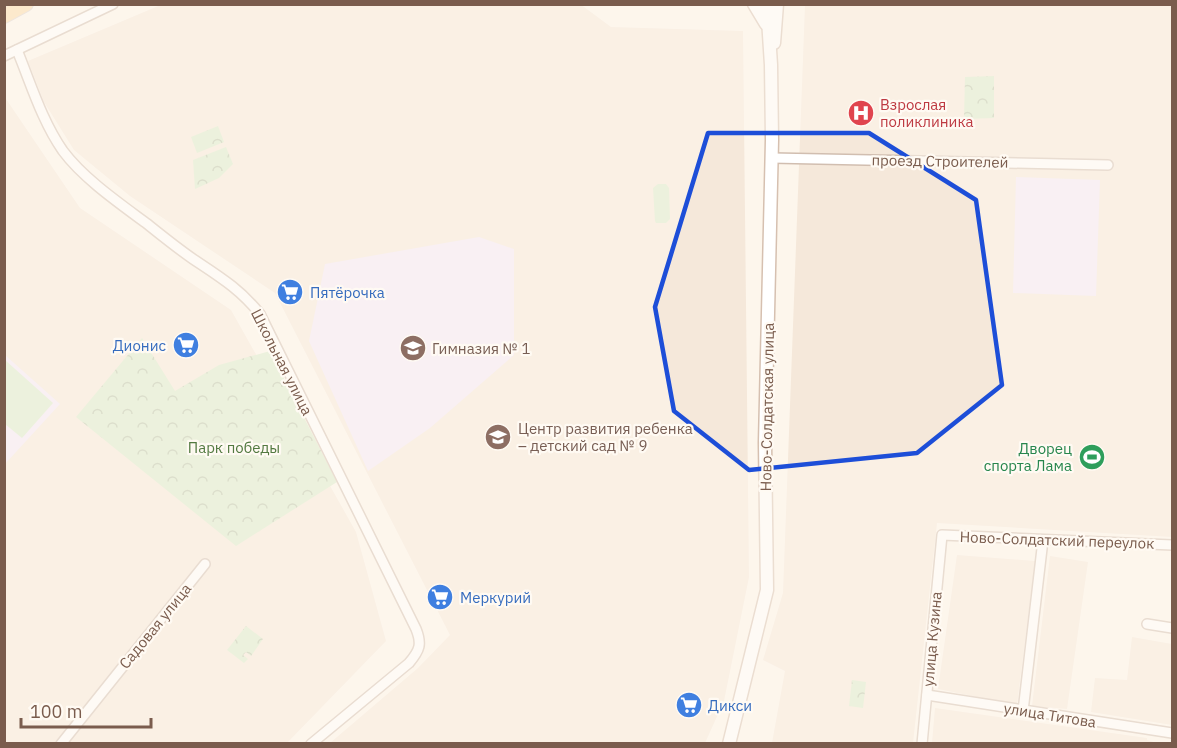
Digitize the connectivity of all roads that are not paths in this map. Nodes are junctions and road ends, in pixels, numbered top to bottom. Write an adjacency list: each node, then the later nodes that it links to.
1 (26, 4): 6 (main road)
2 (113, 4): 8 (street)
3 (754, 4): 7 (main road)
4 (767, 4): 7 (main road, Ново-Солдатская улица)
5 (777, 4): 10 (main road, Ново-Солдатская улица)
6 (4, 16)
7 (768, 26): 10 (main road, Ново-Солдатская улица)
8 (17, 50): 9 (street); 23 (street, Школьная улица)
9 (4, 56)
10 (771, 65): 11 (main road, Ново-Солдатская улица)
11 (771, 158): 12 (street, проезд Строителей); 24 (main road, Ново-Солдатская улица)
12 (1108, 165)
13 (942, 535): 14 (street, Ново-Солдатский переулок); 19 (street, улица Кузина)
14 (1043, 540): 15 (street, Ново-Солдатский переулок); 20 (street)
15 (1173, 545)
16 (205, 564): 22 (street, Садовая улица)
17 (1147, 624): 18 (street)
18 (1173, 628)
19 (927, 695): 20 (street, улица Титова); 25 (street, улица Кузина)
20 (1023, 711): 21 (street, улица Титова)
21 (1173, 733)
22 (62, 744)
23 (311, 744)
24 (729, 744)
25 (922, 744)

